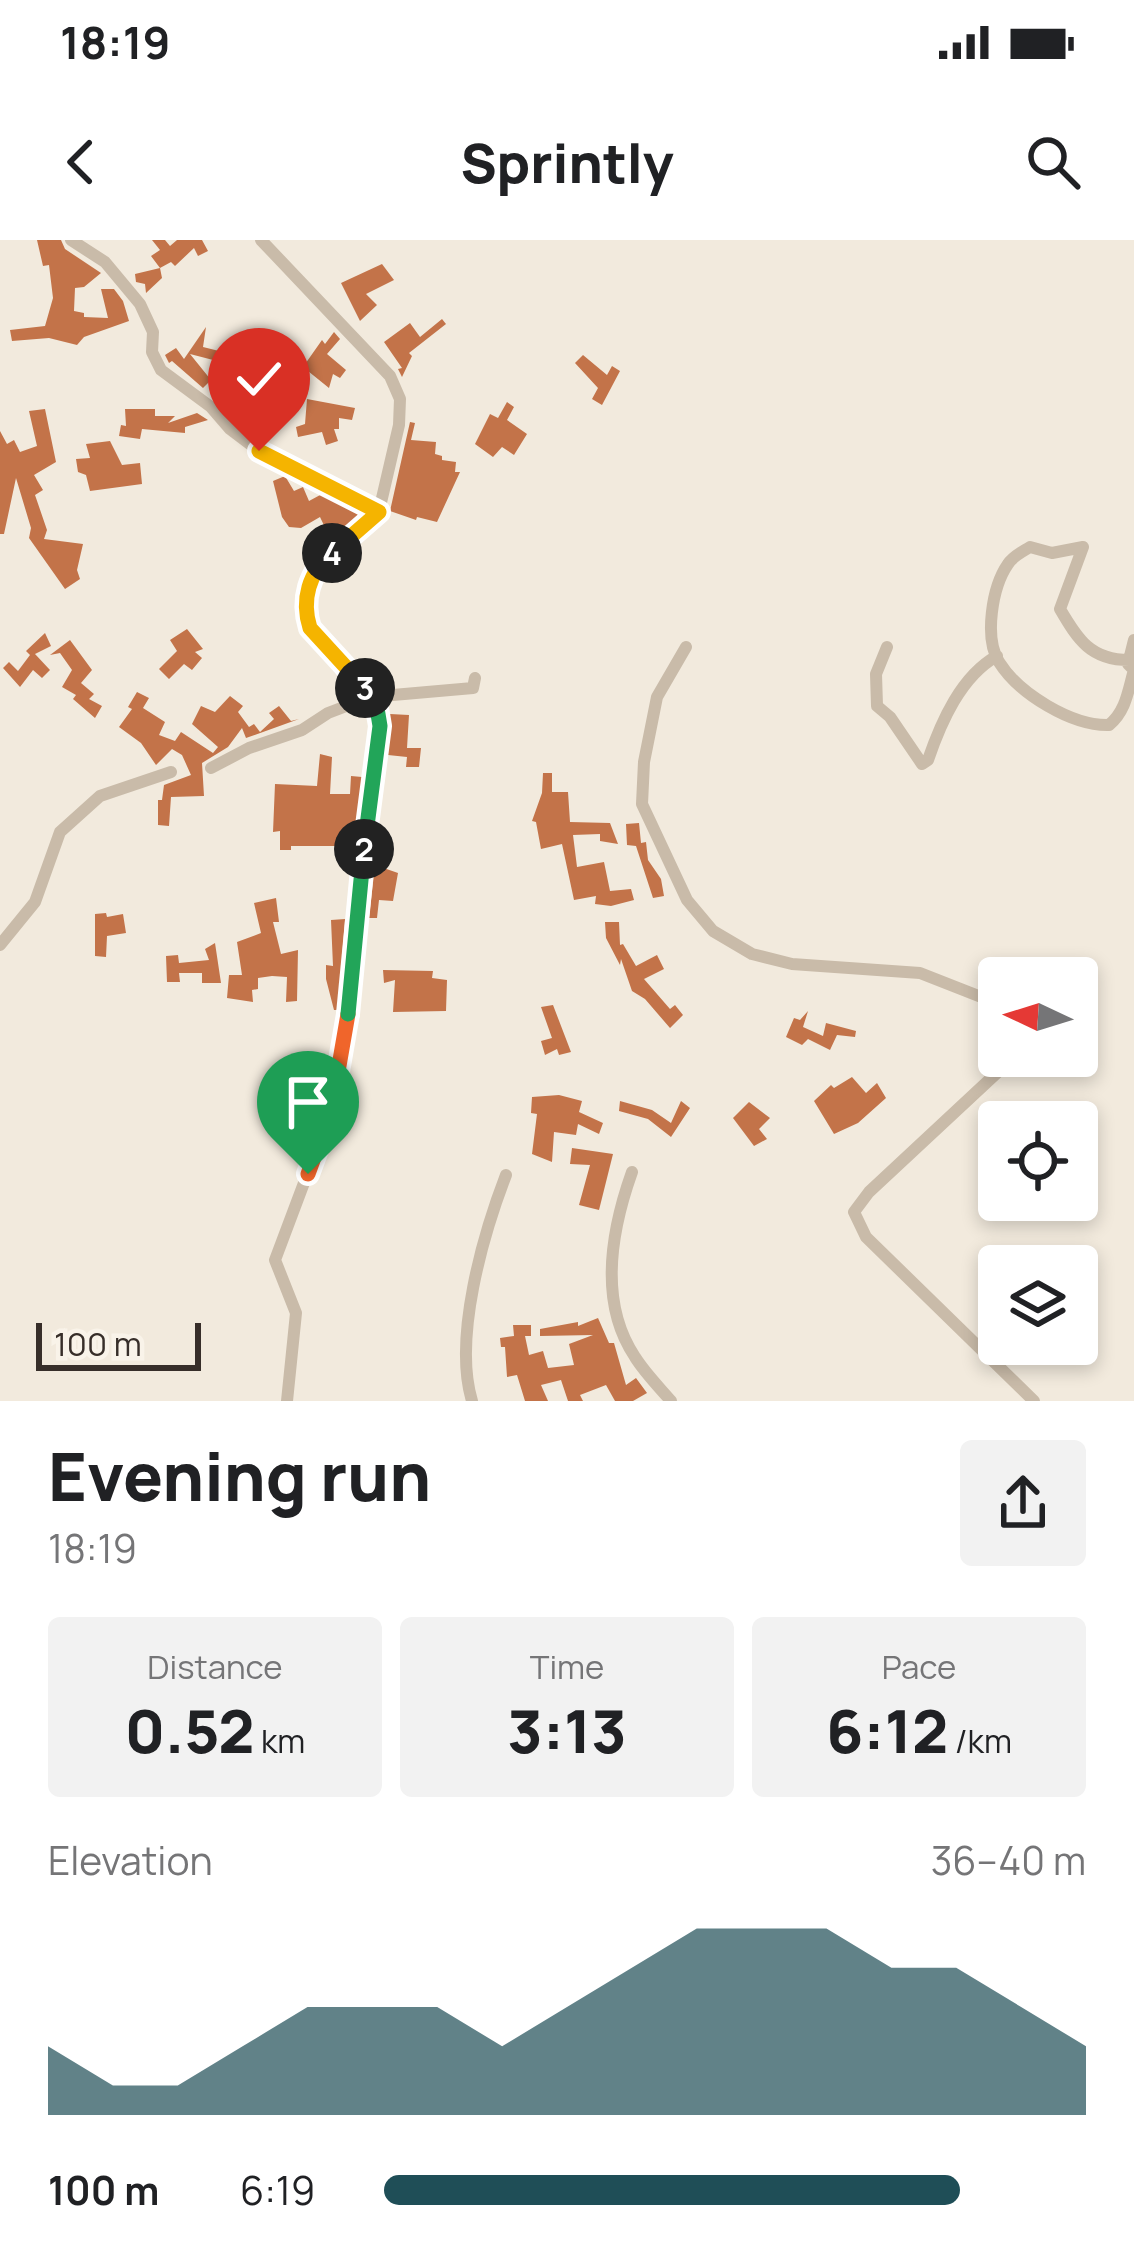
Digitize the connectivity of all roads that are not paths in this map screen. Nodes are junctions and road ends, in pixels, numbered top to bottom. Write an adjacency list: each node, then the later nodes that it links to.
1 (71, 240): 3 (street)
2 (262, 240): 3 (street)
3 (379, 512): 10 (street)
4 (1134, 640): 8 (street)
5 (686, 647): 14 (street)
6 (887, 647): 7 (street)
7 (997, 656): 8 (street); 8 (street)
8 (1129, 660)
9 (475, 679): 10 (street)
10 (370, 697): 11 (street); 18 (street)
11 (211, 768)
12 (170, 772): 13 (street)
13 (0, 945)
14 (978, 996)
15 (992, 1077): 21 (street)
16 (632, 1172): 20 (street)
17 (506, 1175): 19 (street)
18 (287, 1401)
19 (472, 1401)
20 (671, 1401)
21 (1034, 1401)

